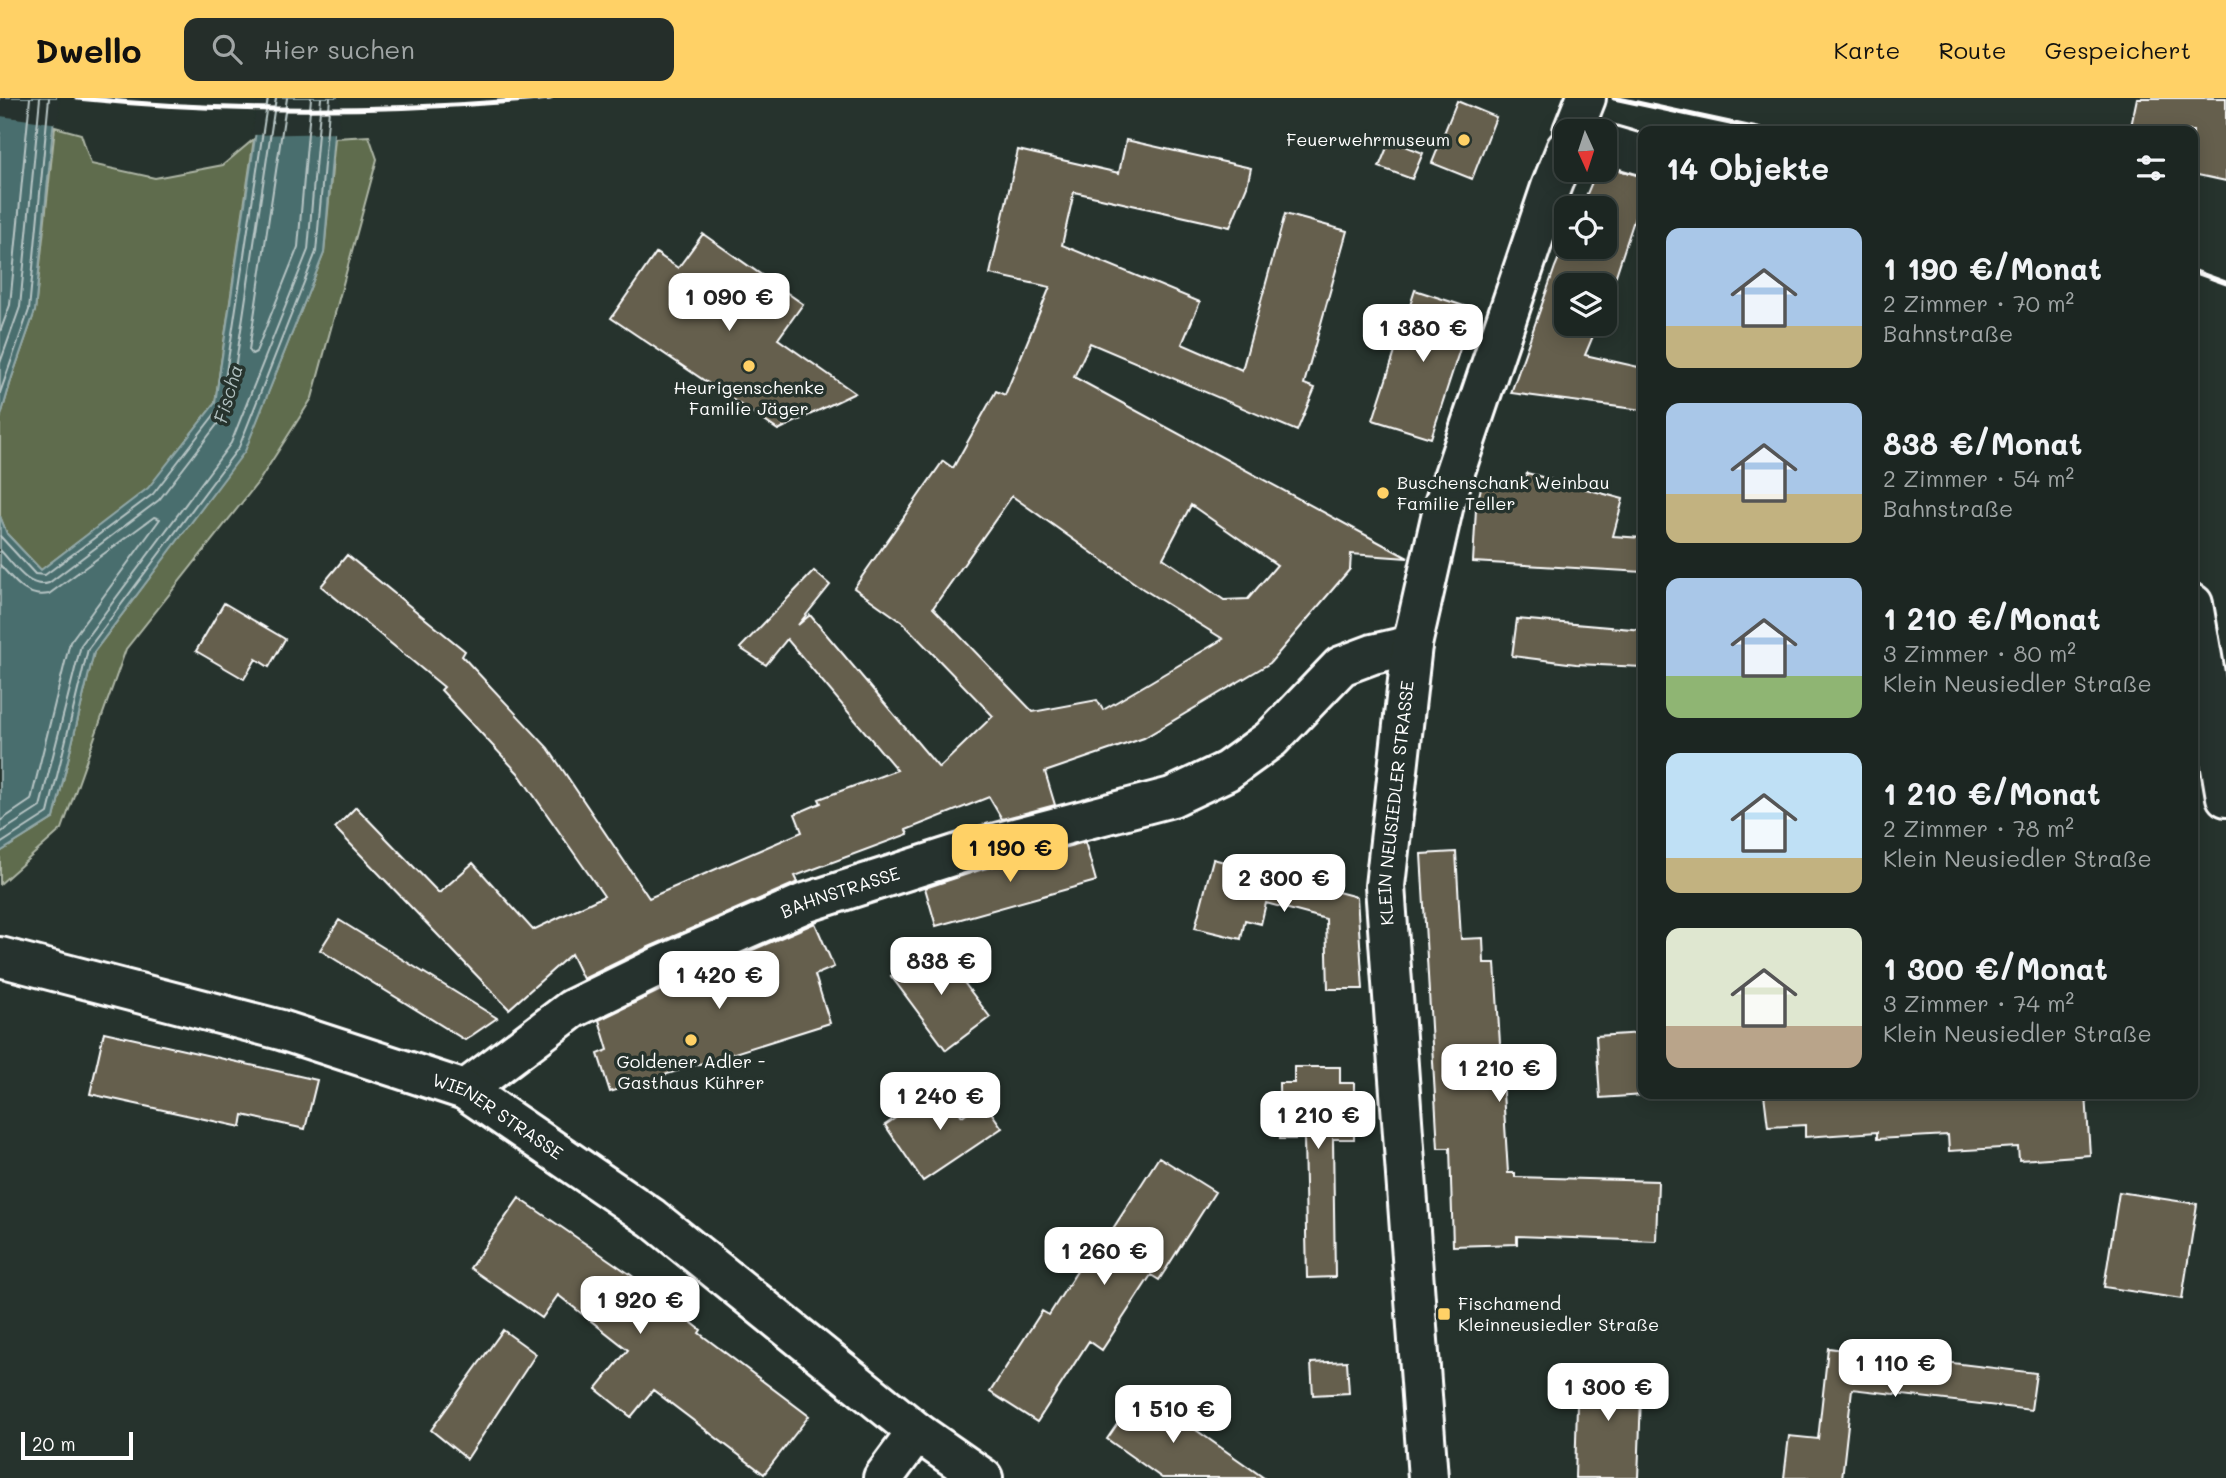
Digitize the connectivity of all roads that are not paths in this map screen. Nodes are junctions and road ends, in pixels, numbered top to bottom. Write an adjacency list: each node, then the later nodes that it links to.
1 (1586, 98): 2 (main road)
2 (1578, 119)
3 (1617, 147): 4 (main road)
4 (1638, 154)
5 (1555, 182): 7 (main road, KLEIN NEUSIEDLER STRASSE)
6 (2198, 633): 8 (main road)
7 (1412, 645): 10 (main road, BAHNSTRASSE); 14 (main road, KLEIN NEUSIEDLER STRASSE)
8 (2226, 797)
9 (0, 957): 10 (main road, WIENER STRASSE)
10 (465, 1090): 11 (main road, WIENER STRASSE)
11 (917, 1432): 12 (main road); 13 (main road, WIENER STRASSE)
12 (883, 1478)
13 (983, 1478)
14 (1428, 1478)

